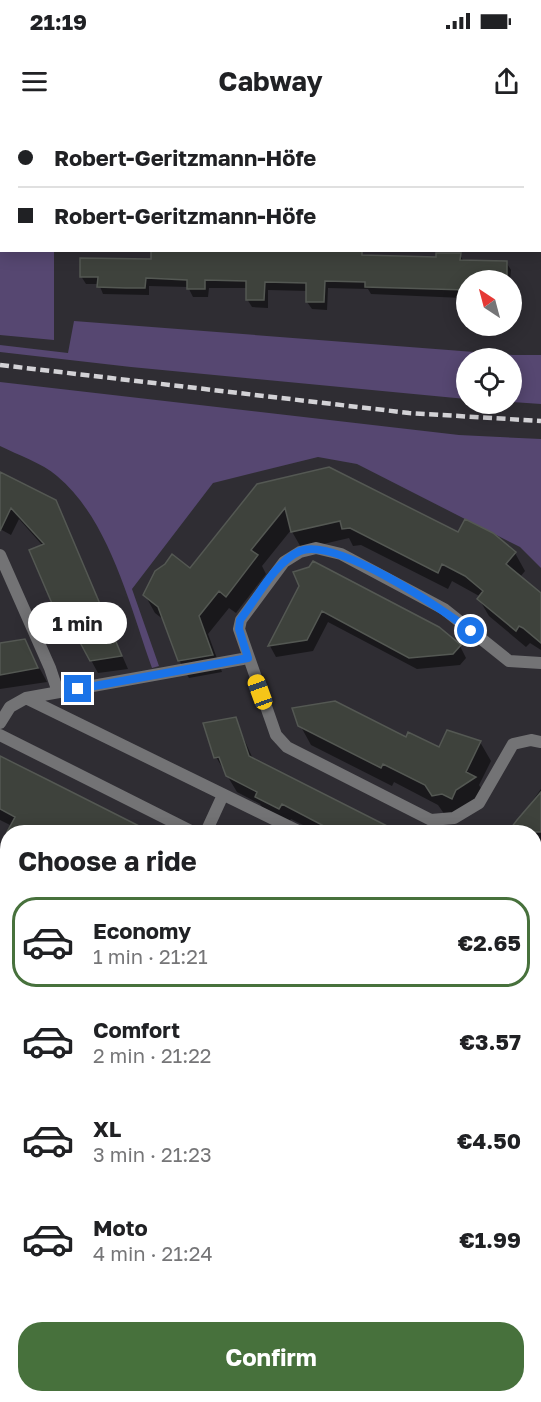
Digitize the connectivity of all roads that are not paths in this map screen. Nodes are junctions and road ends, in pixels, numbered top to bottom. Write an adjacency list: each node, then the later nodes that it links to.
1 (0, 555): 4 (street)
2 (248, 658): 3 (street); 4 (street); 8 (street)
3 (541, 663)
4 (58, 692): 5 (street)
5 (26, 698): 6 (street); 9 (street)
6 (0, 723)
7 (0, 735): 10 (street)
8 (541, 742)
9 (223, 795): 11 (street); 12 (street)
10 (179, 825)
11 (209, 825)
12 (285, 825)

